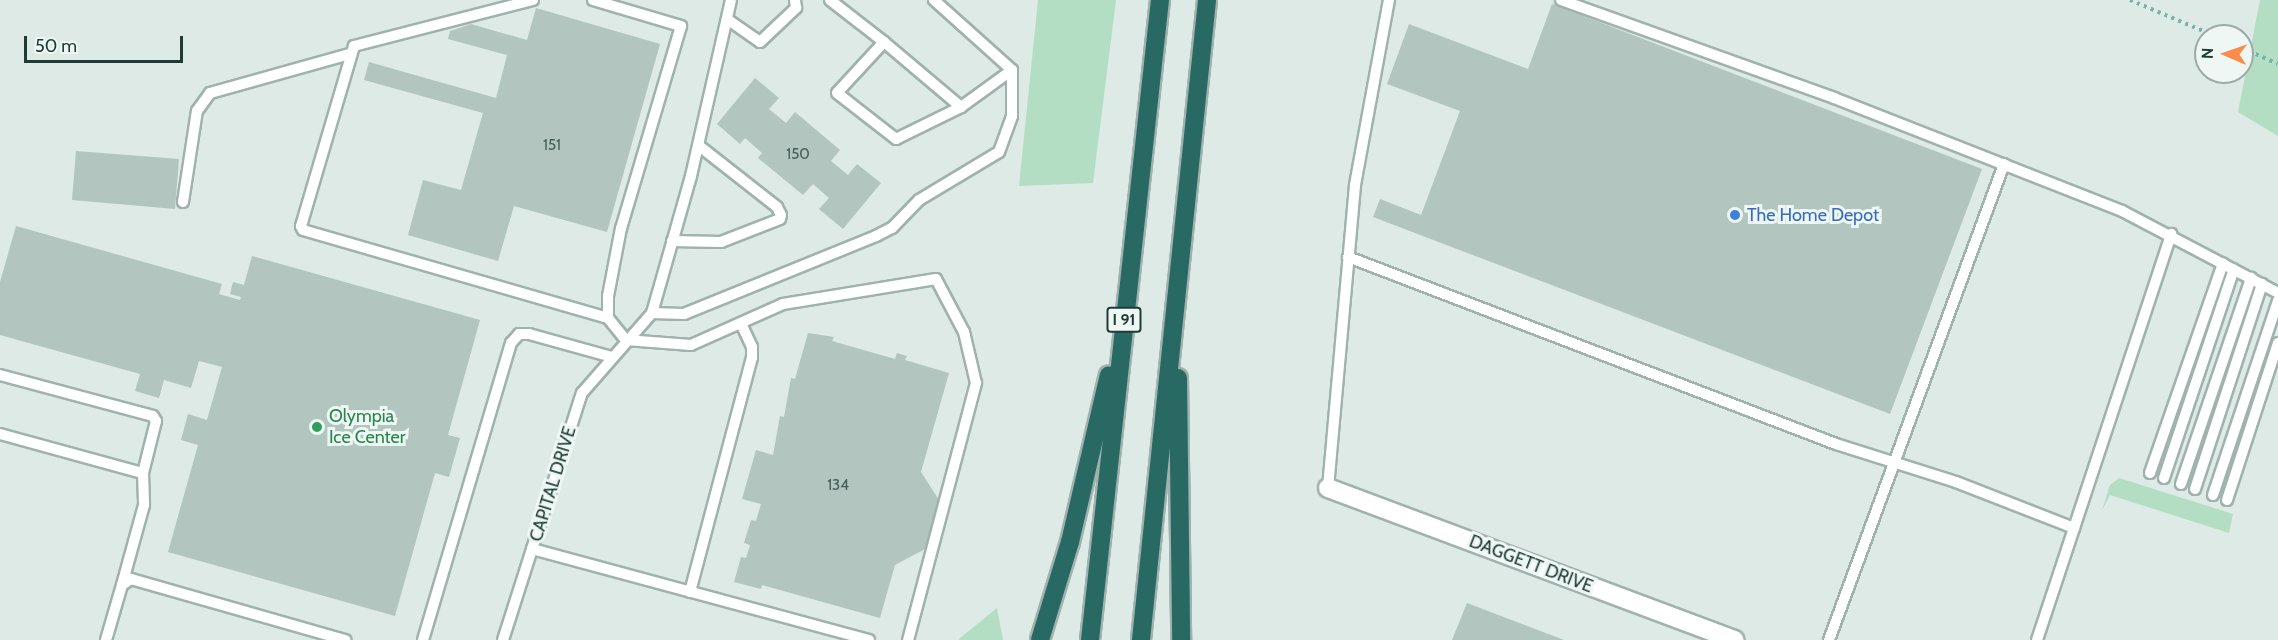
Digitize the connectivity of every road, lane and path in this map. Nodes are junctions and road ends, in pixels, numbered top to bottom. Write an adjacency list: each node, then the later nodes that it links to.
1 (533, 0): 16 (lane)
2 (593, 0): 35 (lane)
3 (731, 0): 12 (lane)
4 (795, 0): 12 (lane)
5 (830, 0): 14 (lane)
6 (934, 0): 18 (lane)
7 (1160, 0): 32 (highway, I 91)
8 (1207, 0): 30 (highway)
9 (1389, 0): 25 (lane)
10 (1561, 0): 21 (lane)
11 (2130, 0): 13 (path)
12 (727, 19): 20 (lane)
13 (2194, 27)
14 (884, 42): 19 (lane); 19 (lane)
15 (2254, 53): 17 (path)
16 (351, 54): 22 (lane); 35 (lane)
17 (2278, 64)
18 (1012, 70): 19 (lane); 34 (lane)
19 (961, 107)
20 (698, 145): 24 (lane); 24 (lane)
21 (2004, 164): 23 (lane); 42 (lane)
22 (183, 202)
23 (2171, 234): 26 (lane); 51 (lane)
24 (672, 241): 34 (lane)
25 (1348, 257): 42 (lane); 47 (lane)
26 (2223, 263): 27 (lane); 44 (lane)
27 (2234, 269): 28 (lane); 45 (lane)
28 (2251, 278): 29 (lane); 46 (lane)
29 (2262, 284): 31 (lane); 48 (lane)
30 (1178, 285): 63 (highway); 64 (highway)
31 (2278, 293)
32 (1127, 297): 61 (highway); 62 (highway, I 91)
33 (2278, 301): 49 (lane)
34 (652, 313): 37 (lane, CAPITAL DRIVE)
35 (608, 318): 37 (lane)
36 (741, 323): 37 (lane); 54 (lane); 60 (lane)
37 (626, 340): 39 (lane, CAPITAL DRIVE)
38 (2278, 343): 50 (lane)
39 (612, 357): 52 (lane, CAPITAL DRIVE); 57 (lane)
40 (0, 375): 43 (lane)
41 (0, 434): 43 (lane)
42 (1896, 462): 51 (lane); 66 (lane)
43 (143, 473): 53 (lane)
44 (2150, 473)
45 (2164, 478)
46 (2181, 484)
47 (1328, 488): 65 (street, DAGGETT DRIVE)
48 (2195, 489)
49 (2213, 495)
50 (2227, 500)
51 (2074, 528): 67 (lane)
52 (532, 549): 54 (lane); 58 (lane, CAPITAL DRIVE)
53 (122, 585): 55 (lane); 56 (lane)
54 (690, 592): 59 (lane)
55 (106, 640)
56 (345, 640)
57 (423, 640)
58 (503, 640)
59 (869, 640)
60 (908, 640)
61 (1040, 640)
62 (1090, 640)
63 (1141, 640)
64 (1181, 640)
65 (1734, 640)
66 (1829, 640)
67 (2037, 640)

